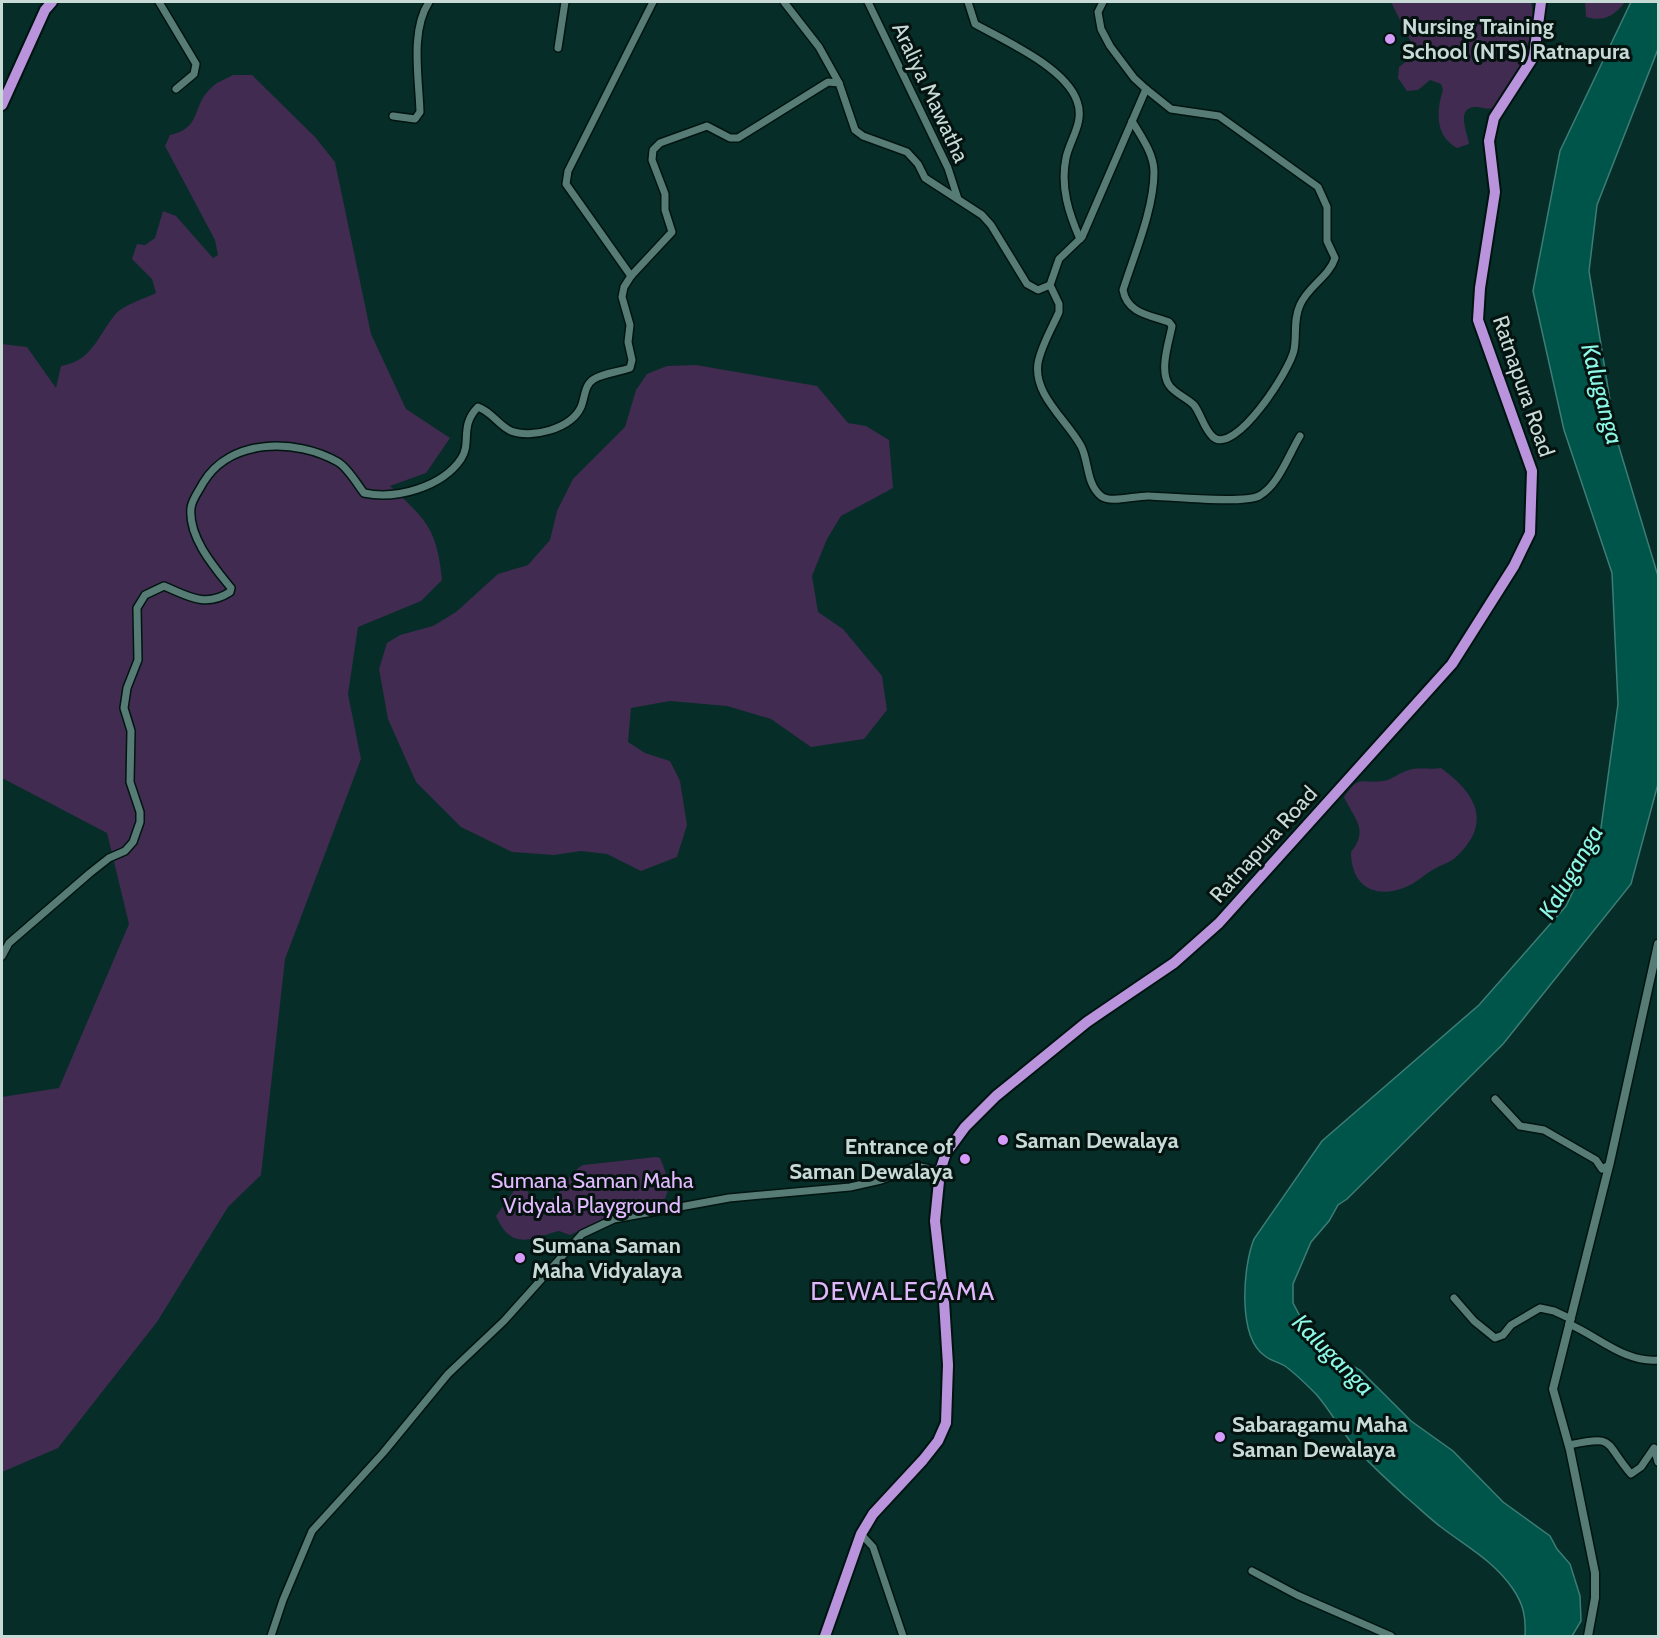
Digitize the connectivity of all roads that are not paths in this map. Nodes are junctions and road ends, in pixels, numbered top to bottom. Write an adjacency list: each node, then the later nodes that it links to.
1 (52, 2): 15 (highway)
2 (159, 2): 13 (street)
3 (429, 2): 16 (street)
4 (565, 2): 11 (street)
5 (652, 2): 20 (street)
6 (784, 2): 12 (street)
7 (868, 2): 18 (street, Araliya Mawatha)
8 (968, 2): 19 (street)
9 (1103, 2): 14 (street)
10 (1541, 2): 27 (highway, Ratnapura Road)
11 (558, 48)
12 (839, 83): 18 (street); 20 (street)
13 (176, 88)
14 (1146, 89): 17 (street); 17 (street)
15 (2, 105)
16 (393, 116)
17 (1132, 121): 19 (street)
18 (958, 199): 21 (street)
19 (1080, 239): 21 (street)
20 (630, 276): 24 (street)
21 (1050, 285): 22 (street)
22 (1300, 436)
23 (1659, 945): 26 (street)
24 (2, 956)
25 (1495, 1099): 26 (street)
26 (1610, 1165): 29 (street)
27 (940, 1171): 33 (highway, Ratnapura Road); 35 (street)
28 (1454, 1298): 29 (street)
29 (1570, 1322): 30 (street); 31 (street)
30 (1659, 1360)
31 (1569, 1445): 32 (street); 39 (street)
32 (1659, 1462)
33 (861, 1534): 36 (highway, Ratnapura Road); 37 (street)
34 (1252, 1571): 38 (street)
35 (272, 1636)
36 (825, 1636)
37 (903, 1636)
38 (1390, 1636)
39 (1588, 1636)

